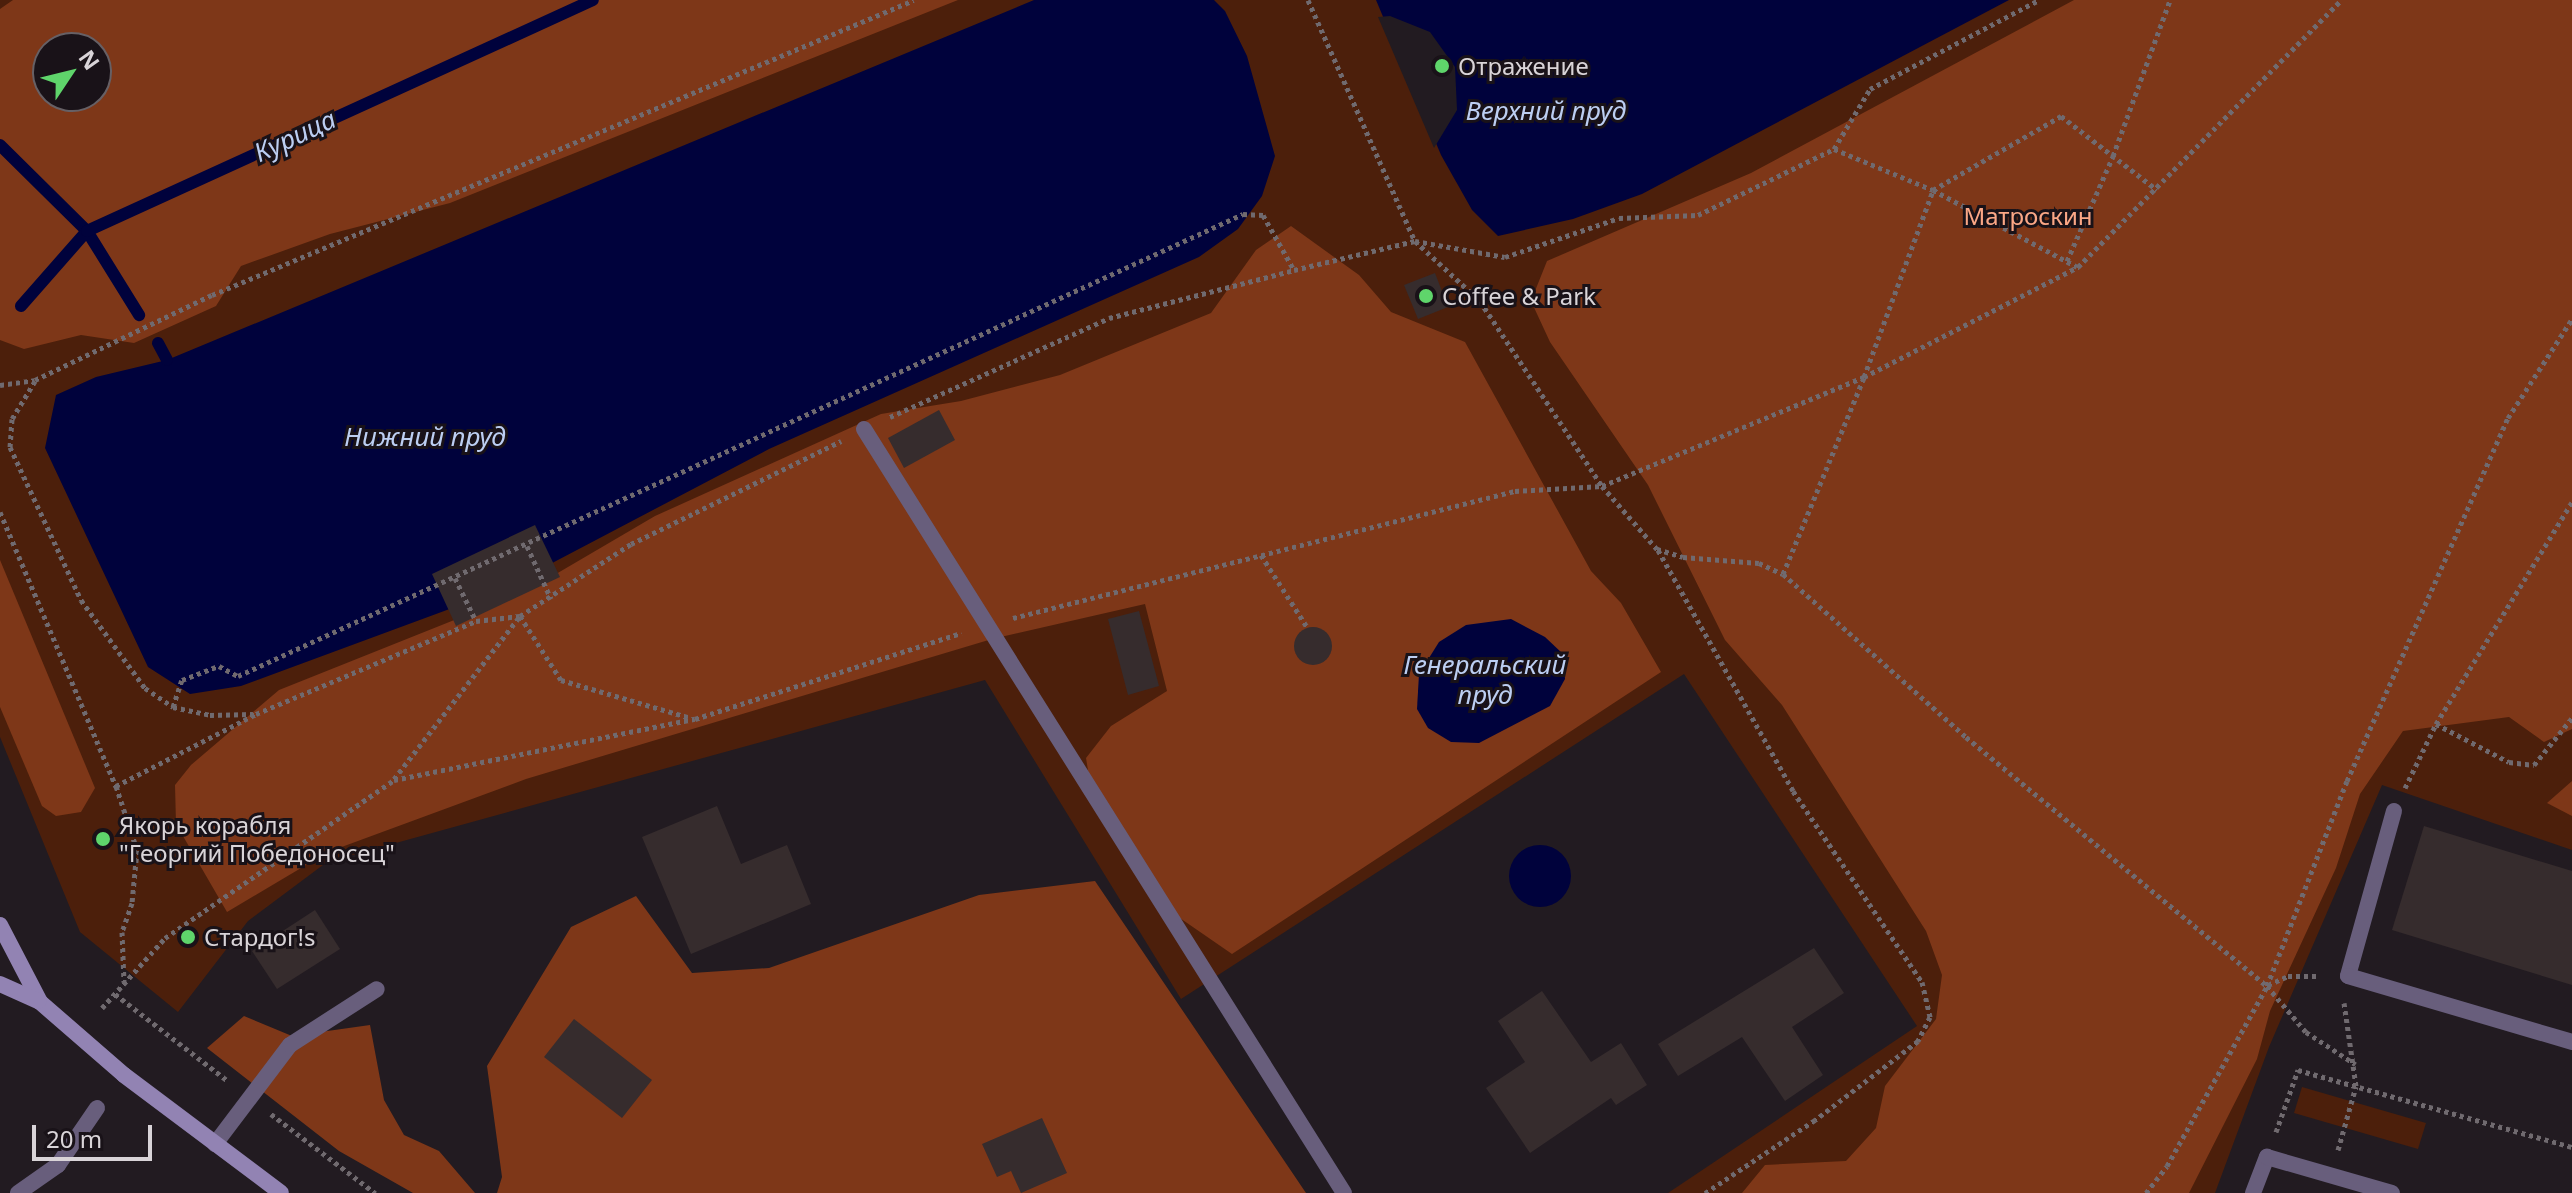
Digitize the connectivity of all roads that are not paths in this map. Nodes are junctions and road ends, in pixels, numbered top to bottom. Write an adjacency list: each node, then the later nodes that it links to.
1 (864, 429): 12 (lane)
2 (2394, 811): 7 (lane)
3 (0, 925): 6 (street)
4 (0, 984): 6 (street)
5 (377, 989): 9 (lane)
6 (40, 1002): 9 (street)
7 (2572, 1042)
8 (97, 1108): 10 (lane)
9 (215, 1144): 11 (street)
10 (18, 1193)
11 (281, 1193)
12 (1344, 1193)
13 (2253, 1193): 14 (lane)
14 (2392, 1193)

